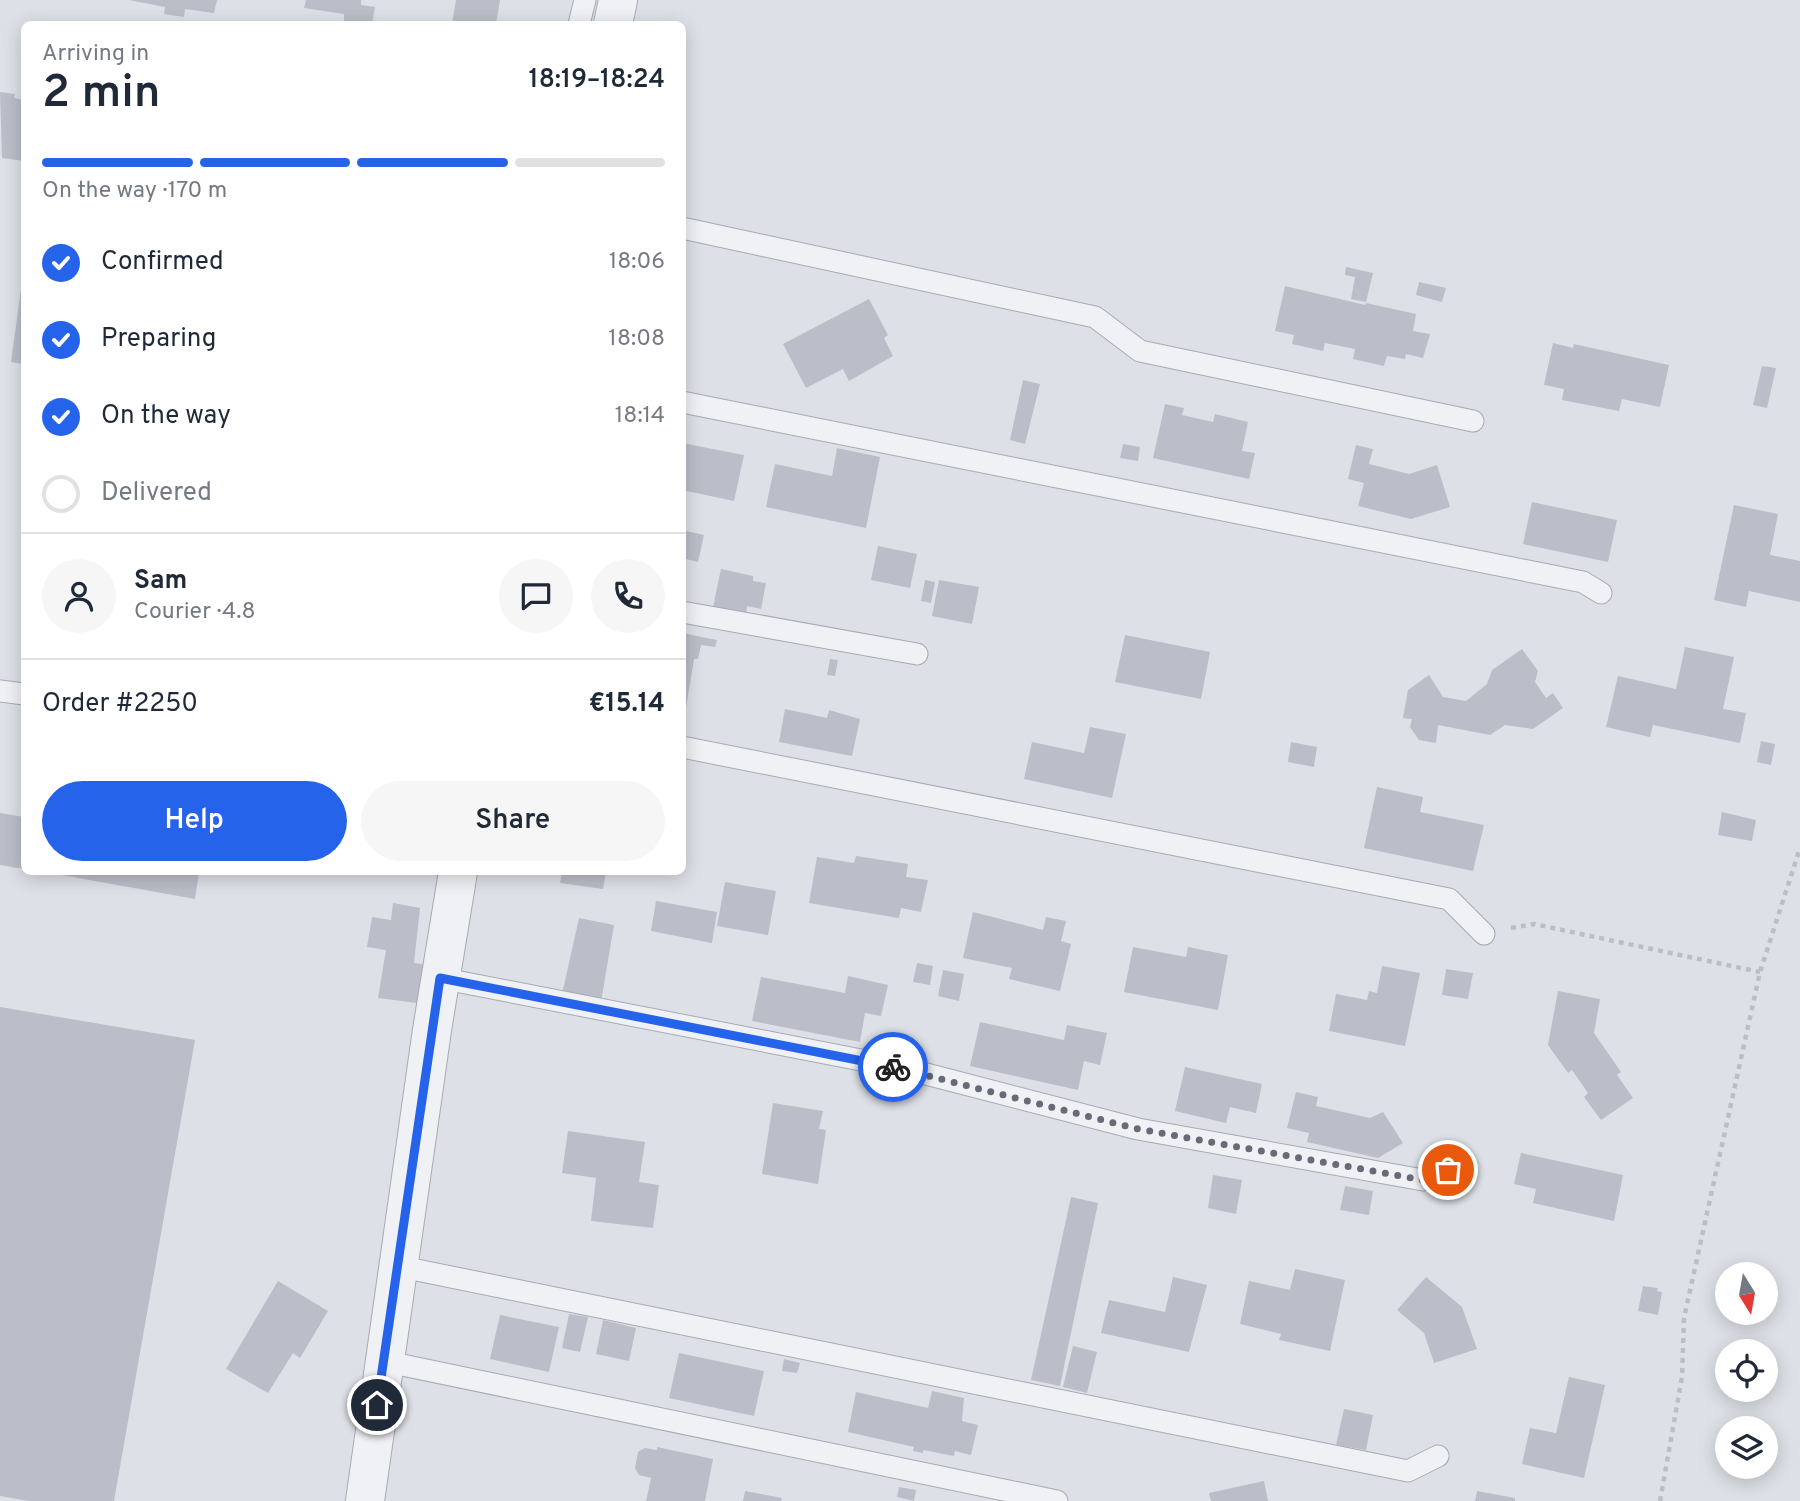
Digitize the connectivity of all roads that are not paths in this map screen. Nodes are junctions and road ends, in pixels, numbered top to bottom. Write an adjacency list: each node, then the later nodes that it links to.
1 (585, 0): 3 (lane)
2 (618, 0): 4 (street)
3 (580, 21)
4 (614, 21)
5 (686, 230): 7 (lane)
6 (686, 403): 8 (lane)
7 (1473, 421)
8 (1601, 593)
9 (686, 613): 10 (lane)
10 (917, 654)
11 (0, 691): 12 (lane)
12 (21, 694)
13 (686, 748): 15 (lane)
14 (457, 875): 16 (street)
15 (1484, 934)
16 (440, 978): 17 (lane); 18 (street)
17 (1448, 1170)
18 (397, 1266): 19 (street); 20 (lane)
19 (383, 1361): 21 (street); 22 (lane)
20 (1438, 1456)
21 (365, 1501)
22 (1057, 1501)

